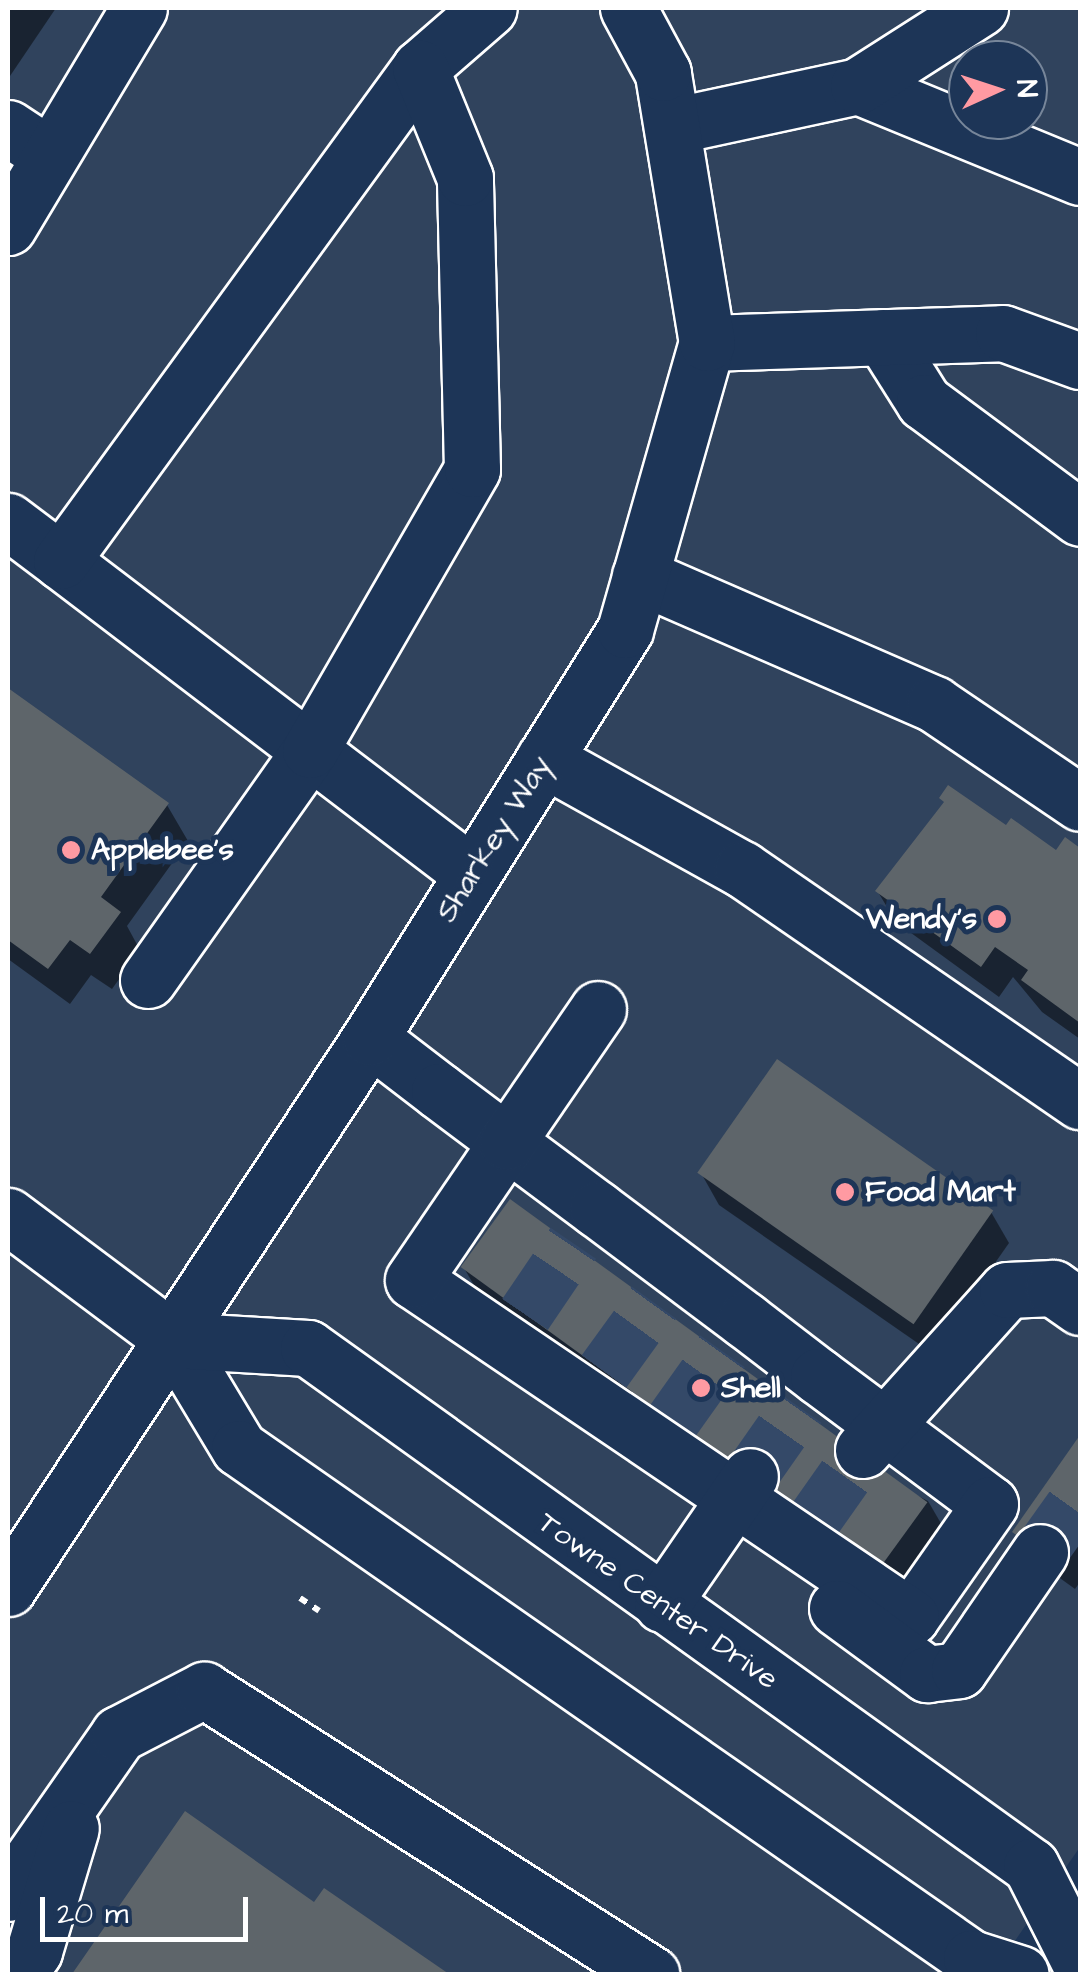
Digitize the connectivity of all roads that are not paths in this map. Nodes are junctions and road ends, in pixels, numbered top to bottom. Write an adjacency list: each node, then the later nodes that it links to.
1 (139, 8): 8 (street)
2 (488, 8): 5 (street)
3 (628, 8): 7 (street, Sharkey Way)
4 (980, 8): 6 (street)
5 (420, 68): 16 (street); 18 (street)
6 (858, 86): 7 (street); 9 (street)
7 (672, 126): 12 (street, Sharkey Way)
8 (28, 142): 10 (street)
9 (1080, 177)
10 (8, 227)
11 (882, 338): 12 (street); 13 (street); 14 (street)
12 (707, 343): 17 (street, Sharkey Way)
13 (1080, 361)
14 (1080, 518)
15 (8, 520): 16 (street)
16 (62, 561): 18 (street)
17 (640, 576): 19 (street, Sharkey Way); 20 (street)
18 (310, 750): 21 (street); 22 (street)
19 (544, 759): 21 (street, Sharkey Way); 25 (street)
20 (1080, 803)
21 (471, 873): 24 (street, Sharkey Way)
22 (148, 980)
23 (598, 1009): 26 (street)
24 (370, 1038): 26 (street); 29 (street, Sharkey Way)
25 (1080, 1100)
26 (507, 1142): 30 (street); 31 (street)
27 (8, 1216): 29 (street)
28 (1080, 1307): 30 (street)
29 (174, 1340): 34 (street, Sharkey Way); 35 (street, Towne Center Drive); 41 (street)
30 (873, 1437): 32 (street)
31 (742, 1488): 32 (street); 35 (street)
32 (806, 1531): 33 (street)
33 (1040, 1552)
34 (8, 1588)
35 (662, 1604): 38 (street, Towne Center Drive)
36 (85, 1782): 37 (street); 39 (street); 40 (street)
37 (8, 1893)
38 (1080, 1963)
39 (18, 1974)
40 (650, 1974)
41 (1021, 1974)

